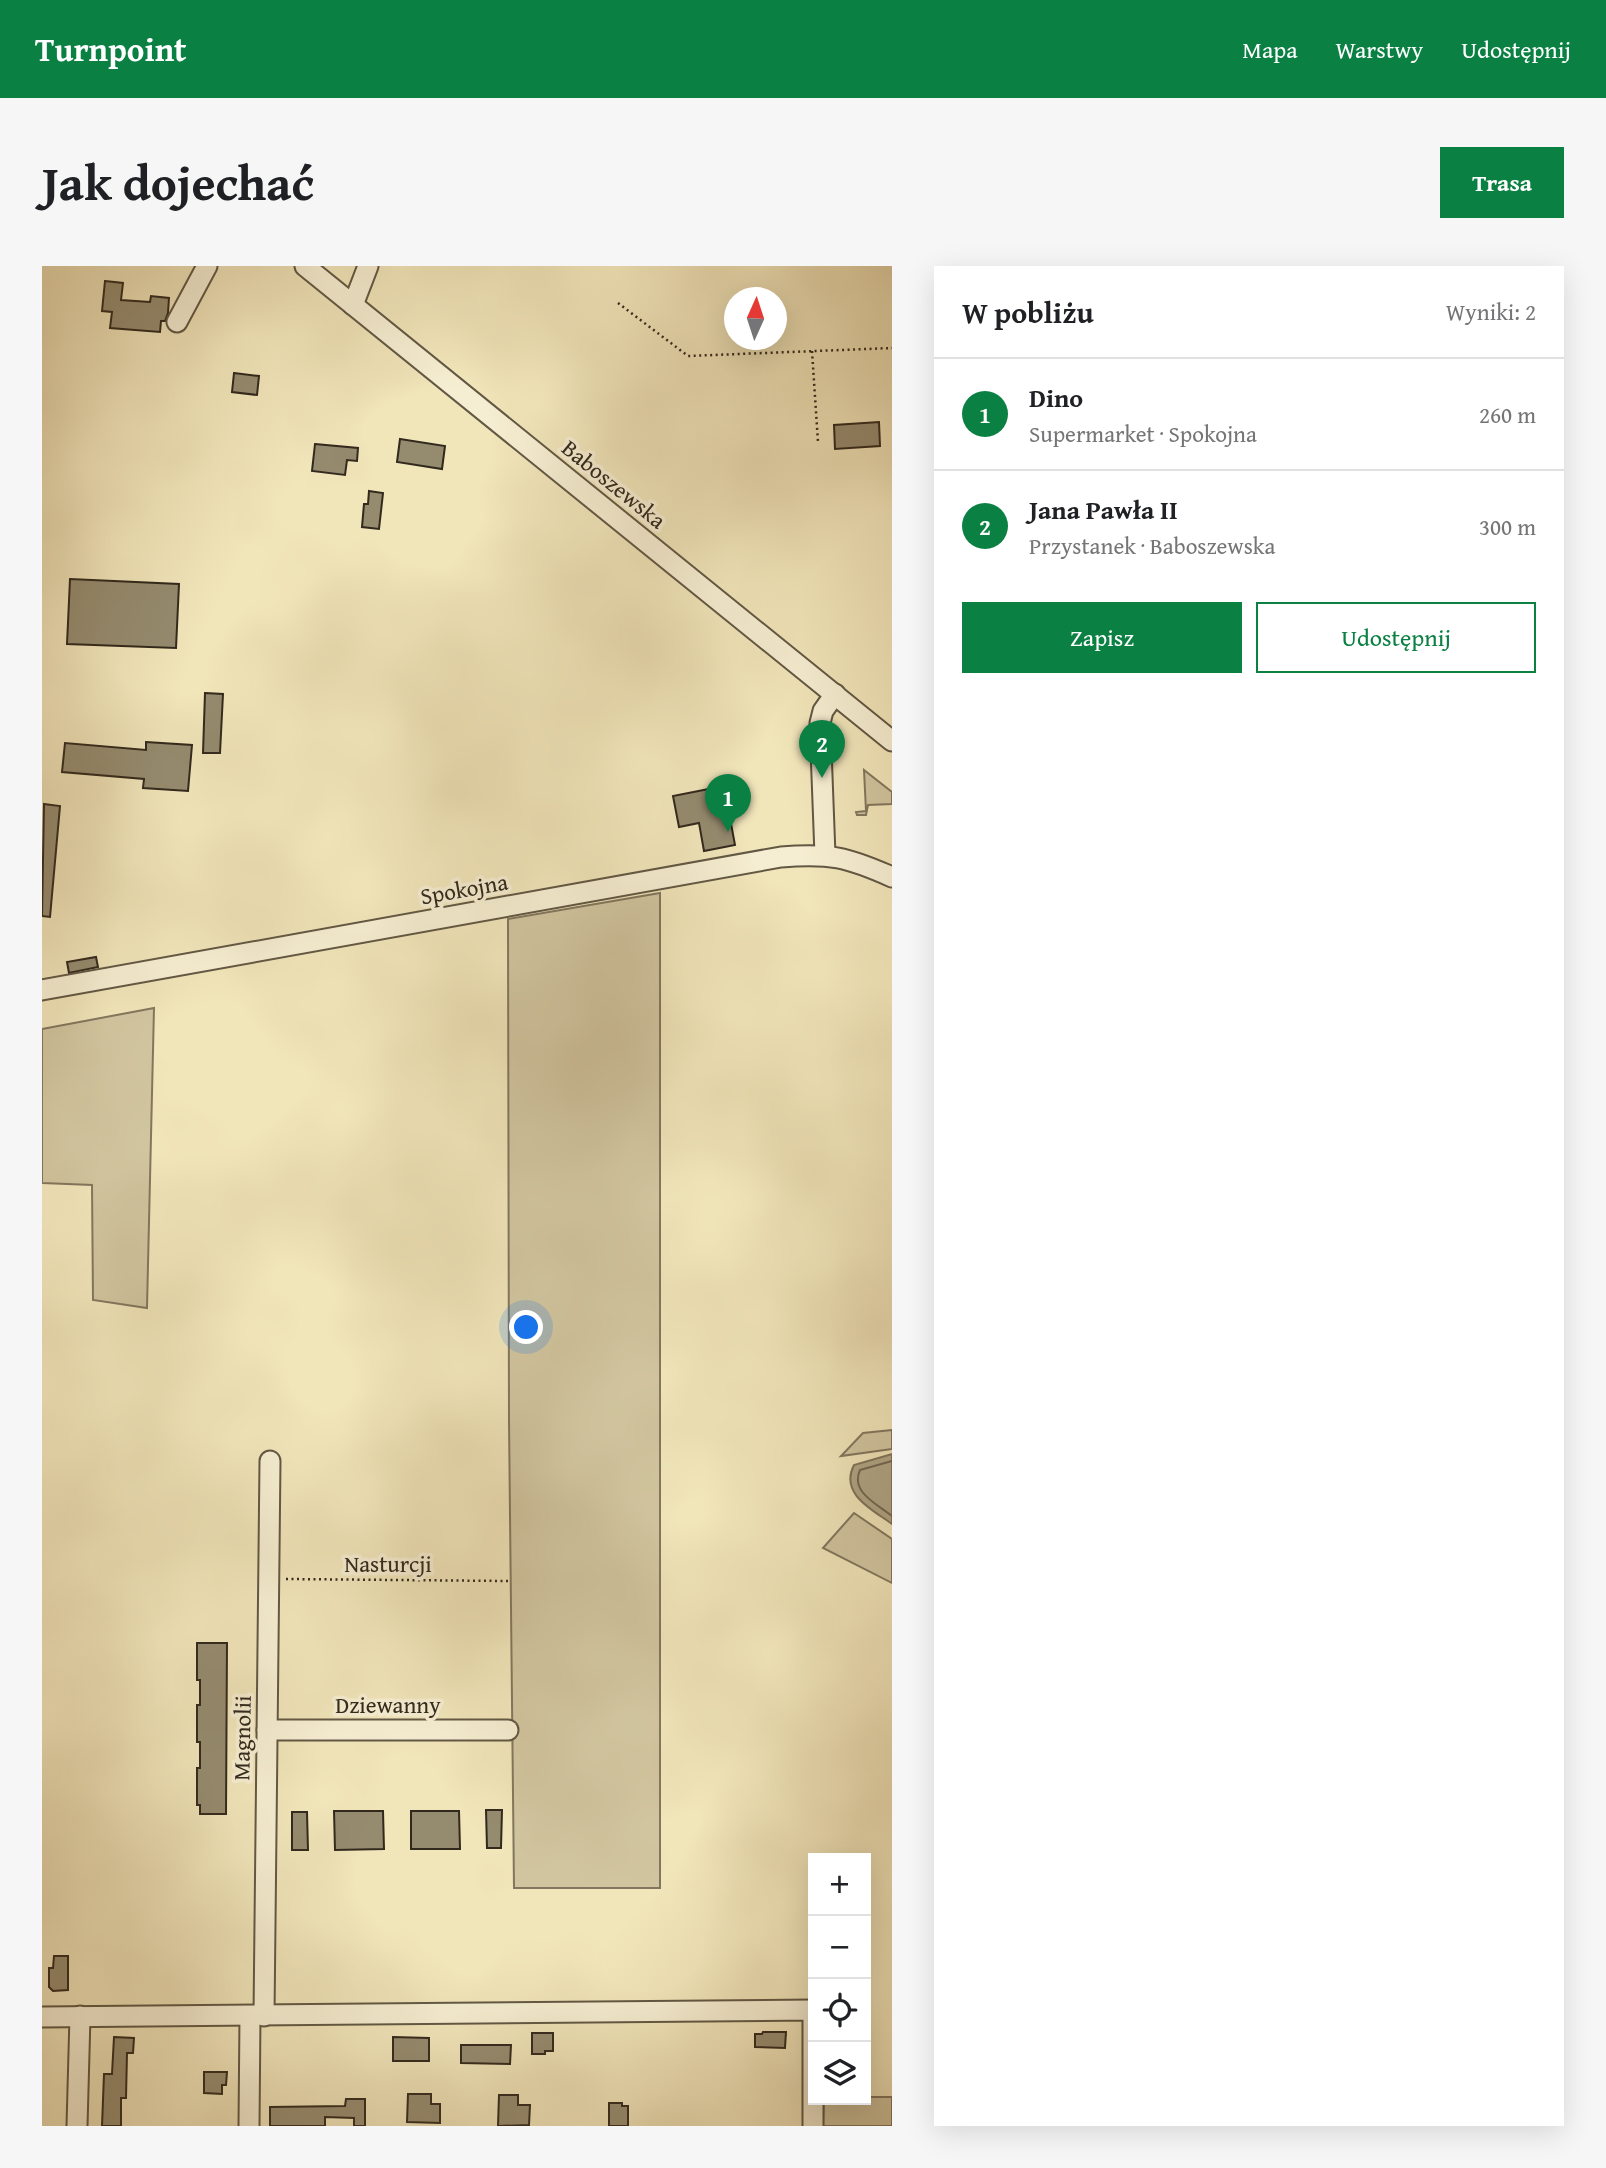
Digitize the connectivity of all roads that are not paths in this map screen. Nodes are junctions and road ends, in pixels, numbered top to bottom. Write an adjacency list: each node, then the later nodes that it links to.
1 (207, 266): 5 (street)
2 (305, 266): 4 (street, Baboszewska)
3 (369, 266): 4 (street)
4 (353, 305): 6 (street, Baboszewska)
5 (177, 322)
6 (835, 694): 7 (street, Baboszewska); 8 (street)
7 (892, 741)
8 (825, 855): 9 (street, Spokojna); 10 (street, Spokojna)
9 (892, 877)
10 (42, 990)
11 (270, 1461): 12 (street, Magnolii)
12 (267, 1730): 13 (street, Dziewanny); 16 (street, Magnolii)
13 (508, 1730)
14 (808, 2010): 16 (street)
15 (80, 2016): 16 (street); 17 (street); 19 (street)
16 (257, 2016): 20 (street, Magnolii)
17 (42, 2017)
18 (813, 2042): 21 (street)
19 (77, 2126)
20 (249, 2126)
21 (813, 2126)

